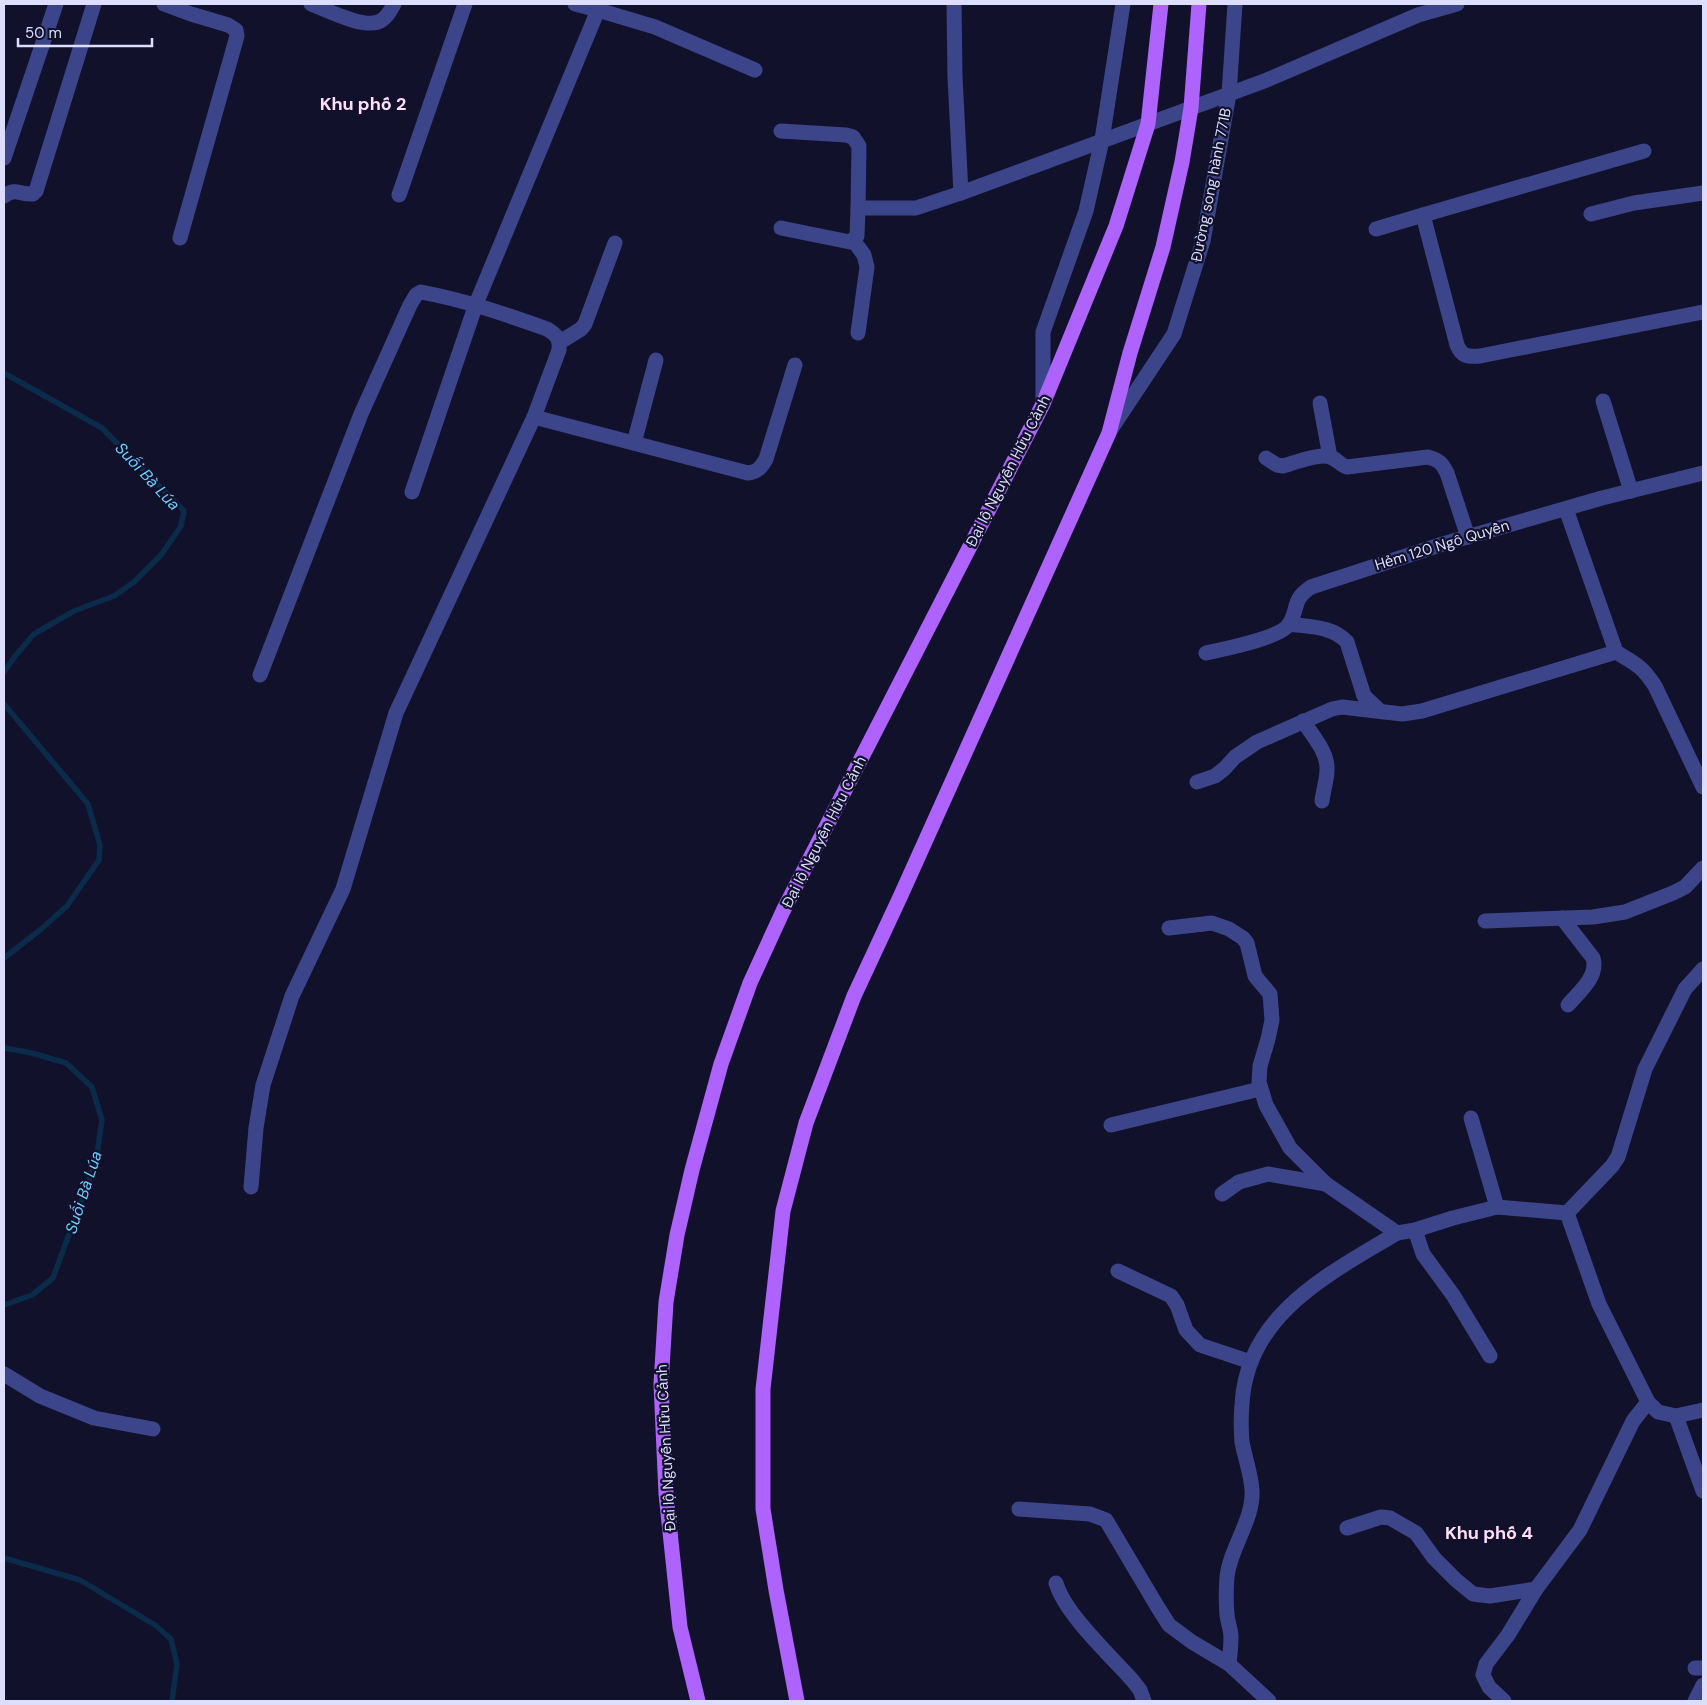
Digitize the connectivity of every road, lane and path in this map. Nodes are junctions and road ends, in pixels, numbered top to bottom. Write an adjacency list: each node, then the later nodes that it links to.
1 (56, 4): 22 (street)
2 (94, 4): 26 (street)
3 (164, 4): 32 (street)
4 (310, 4): 5 (street)
5 (394, 4)
6 (465, 4): 25 (street)
7 (575, 4): 14 (street)
8 (954, 4): 23 (street)
9 (1123, 4): 20 (street)
10 (1161, 4): 18 (main road, Đại lộ Nguyễn Hữu Cảnh)
11 (1199, 4): 17 (main road)
12 (1235, 4): 16 (street, Đường song hành 771B)
13 (1457, 4): 16 (street)
14 (598, 10): 15 (street); 35 (street)
15 (755, 70)
16 (1229, 94): 17 (street); 45 (street, Đường song hành 771B)
17 (1191, 108): 18 (street); 45 (main road)
18 (1148, 124): 20 (street); 43 (main road, Đại lộ Nguyễn Hữu Cảnh)
19 (781, 131): 27 (street)
20 (1102, 140): 23 (street); 43 (street)
21 (1644, 151): 29 (street)
22 (4, 158)
23 (961, 193): 27 (street)
24 (1703, 193): 28 (street)
25 (399, 195)
26 (4, 196)
27 (858, 208): 33 (street)
28 (1591, 214)
29 (1423, 215): 31 (street); 36 (street)
30 (781, 228): 33 (street)
31 (1376, 229)
32 (180, 238)
33 (853, 240): 37 (street)
34 (615, 243): 38 (street)
35 (476, 304): 38 (street); 51 (street); 57 (street)
36 (1703, 312)
37 (858, 333)
38 (560, 342): 44 (street)
39 (656, 360): 46 (street)
40 (795, 365): 46 (street)
41 (1603, 401): 50 (street)
42 (1320, 403): 47 (street)
43 (1043, 404): 94 (main road, Đại lộ Nguyễn Hữu Cảnh)
44 (534, 417): 46 (street); 73 (street)
45 (1109, 433): 95 (main road)
46 (634, 443)
47 (1330, 457): 48 (street); 53 (street)
48 (1266, 458)
49 (1703, 473): 50 (street, Hẻm 120 Ngô Quyền)
50 (1631, 491): 52 (street, Hẻm 120 Ngô Quyền)
51 (412, 492)
52 (1566, 508): 53 (street, Hẻm 120 Ngô Quyền); 55 (street)
53 (1468, 537): 54 (street, Hẻm 120 Ngô Quyền)
54 (1289, 624): 56 (street); 58 (street)
55 (1616, 652): 58 (street); 61 (street)
56 (1206, 653)
57 (260, 675)
58 (1378, 710): 59 (street)
59 (1303, 721): 60 (street); 62 (street)
60 (1197, 782)
61 (1703, 787)
62 (1322, 801)
63 (1703, 868): 64 (street)
64 (1562, 918): 65 (street); 68 (street)
65 (1485, 921)
66 (1169, 928): 69 (street)
67 (1703, 970): 76 (street)
68 (1568, 1005)
69 (1260, 1089): 71 (street); 72 (street)
70 (1471, 1118): 75 (street)
71 (1111, 1125)
72 (1326, 1184): 74 (street); 78 (street)
73 (251, 1187)
74 (1222, 1194)
75 (1497, 1207): 76 (street); 77 (street)
76 (1567, 1213): 83 (street)
77 (1415, 1230): 78 (street); 80 (street)
78 (1397, 1233): 81 (street)
79 (1118, 1271): 81 (street)
80 (1490, 1356)
81 (1251, 1362): 92 (street)
82 (4, 1374): 86 (street)
83 (1648, 1402): 85 (street); 91 (street)
84 (1703, 1410): 85 (street)
85 (1676, 1416): 87 (street)
86 (153, 1429)
87 (1703, 1491)
88 (1019, 1509): 92 (street)
89 (1347, 1528): 91 (street)
90 (1056, 1583): 96 (street)
91 (1536, 1589): 98 (street)
92 (1229, 1664): 97 (street)
93 (1703, 1685): 99 (street)
94 (698, 1701)
95 (797, 1701)
96 (1144, 1701)
97 (1269, 1701)
98 (1504, 1701)
99 (1695, 1701)

